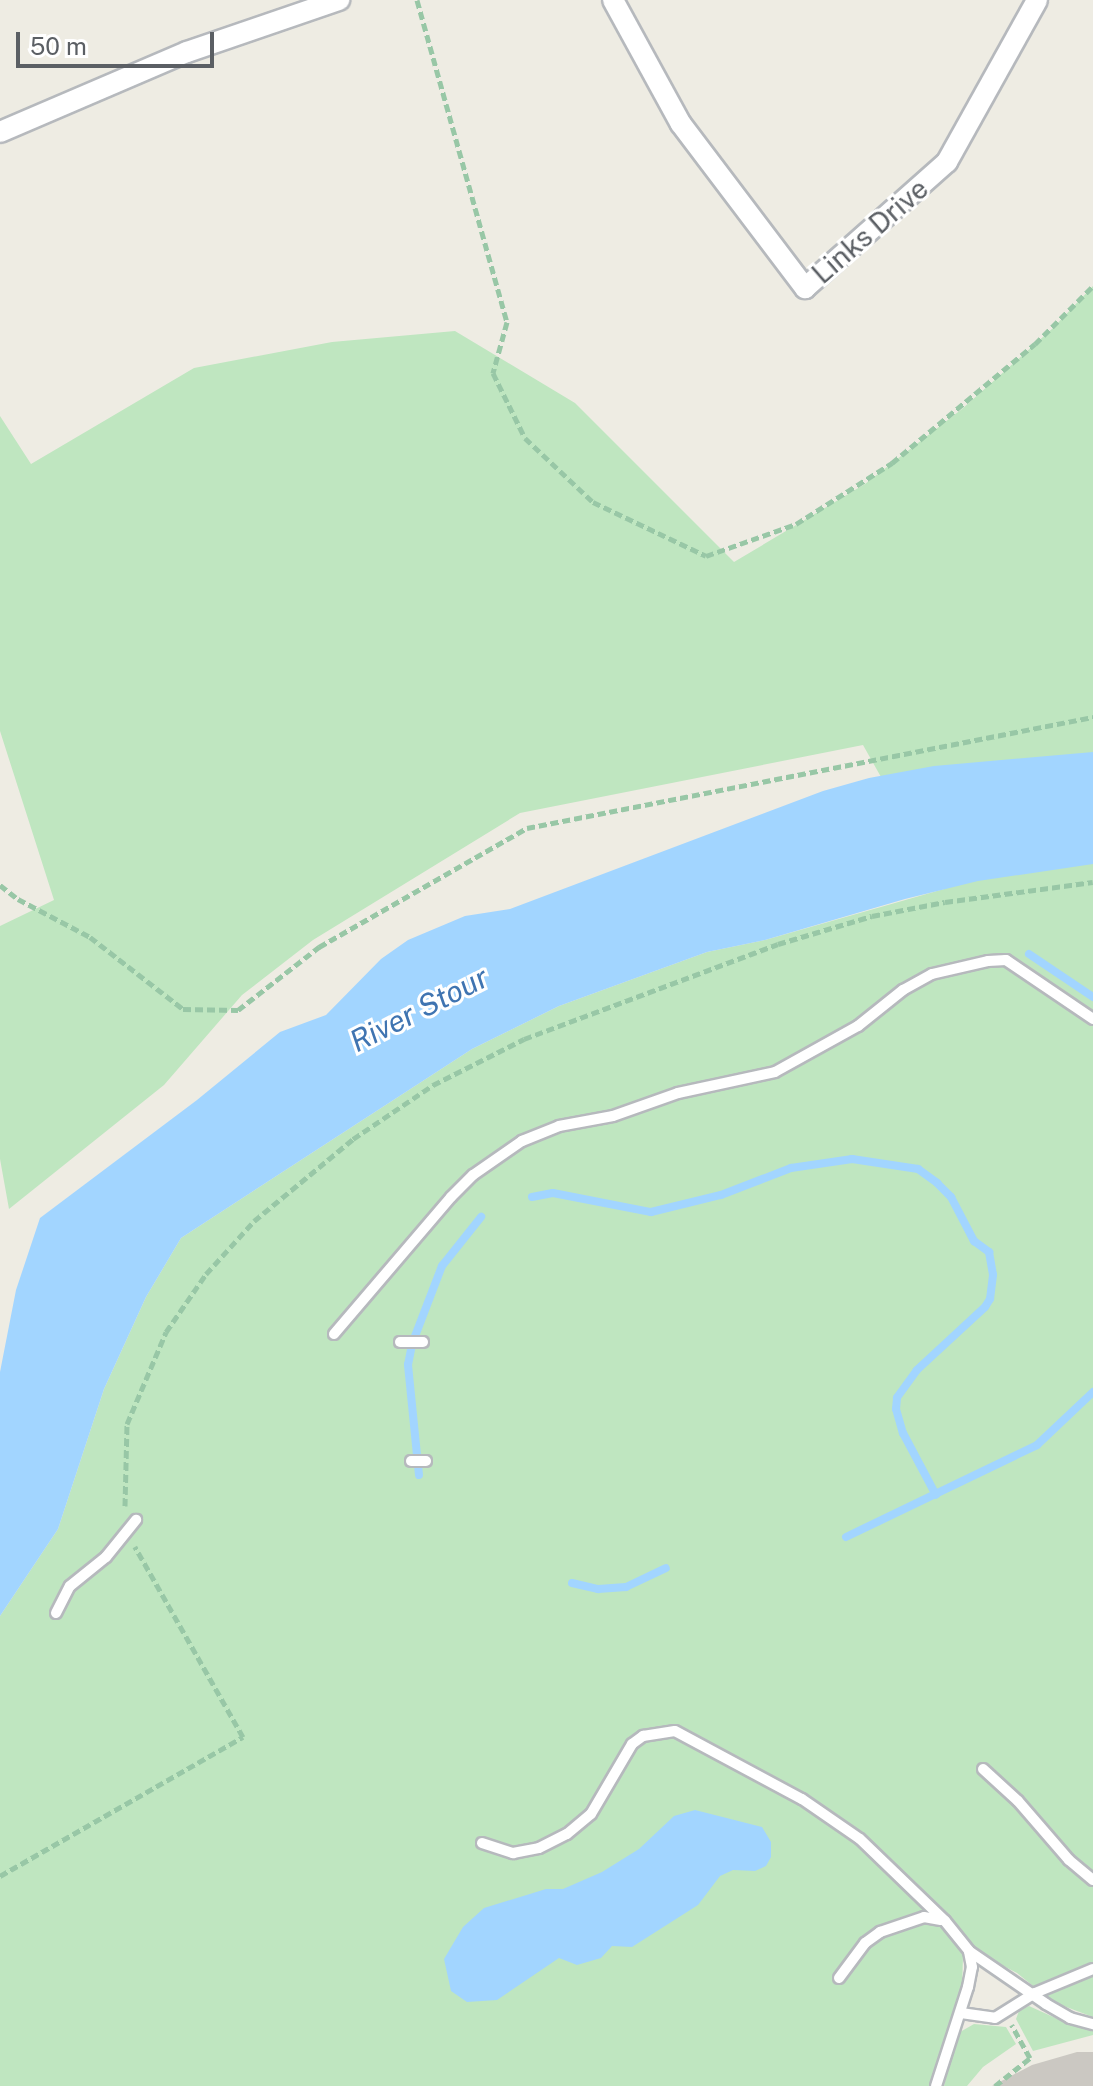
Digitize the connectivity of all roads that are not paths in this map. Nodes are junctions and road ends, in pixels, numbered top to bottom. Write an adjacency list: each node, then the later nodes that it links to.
1 (339, 0): 4 (street)
2 (613, 0): 3 (street, Links Drive)
3 (1037, 0)
4 (0, 132)
5 (1093, 1019): 6 (lane)
6 (334, 1334)
7 (400, 1342): 8 (lane)
8 (423, 1342)
9 (411, 1461): 10 (lane)
10 (426, 1461)
11 (132, 1524): 12 (lane)
12 (56, 1613)
13 (983, 1769): 15 (lane)
14 (482, 1843): 16 (lane)
15 (1093, 1880)
16 (945, 1921): 17 (lane); 19 (lane)
17 (969, 1951): 20 (lane); 21 (lane)
18 (1093, 1969): 20 (lane)
19 (839, 1978)
20 (1035, 1993): 21 (lane); 22 (lane)
21 (961, 2013): 23 (lane)
22 (1093, 2024)
23 (936, 2086)

